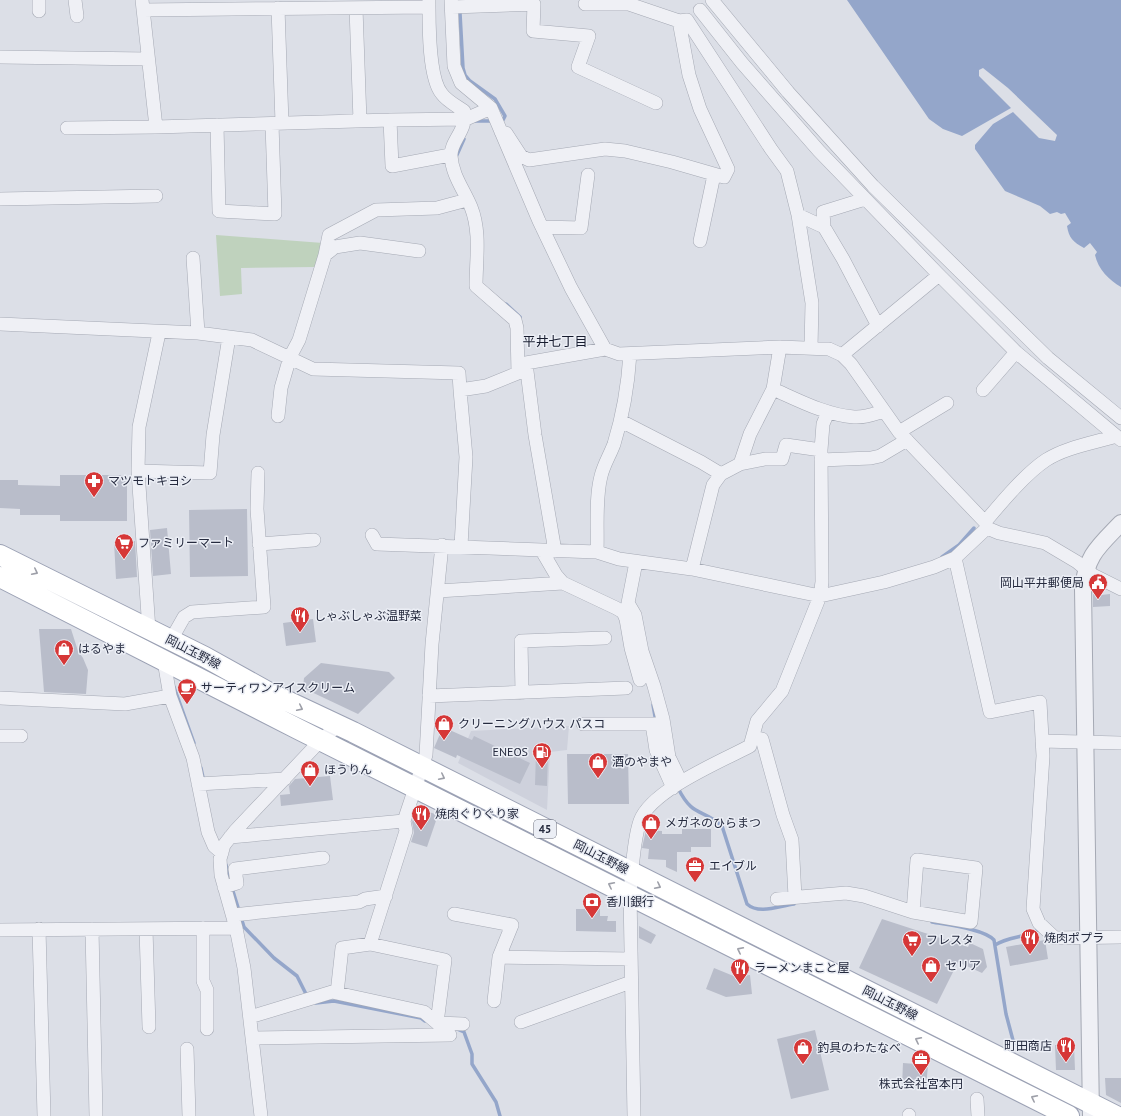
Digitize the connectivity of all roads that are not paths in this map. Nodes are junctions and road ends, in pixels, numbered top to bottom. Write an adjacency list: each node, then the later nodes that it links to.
1 (75, 0): 10 (street)
2 (712, 0): 12 (street)
3 (429, 4): 8 (street); 18 (street)
4 (452, 4): 15 (street); 16 (street)
5 (585, 4): 11 (street)
6 (143, 5): 7 (street); 14 (street)
7 (278, 8): 8 (street); 20 (street)
8 (356, 8): 19 (street)
9 (700, 10): 11 (street); 12 (street); 30 (street)
10 (76, 16)
11 (683, 20): 27 (street); 32 (street)
12 (735, 29): 40 (street)
13 (0, 57): 14 (street)
14 (148, 59): 22 (street)
15 (656, 103)
16 (491, 108): 18 (street); 24 (street)
17 (390, 120): 18 (street); 19 (street); 25 (street)
18 (466, 120): 25 (street)
19 (360, 121): 20 (street)
20 (277, 123): 21 (street); 21 (street)
21 (217, 125): 22 (street)
22 (156, 127): 23 (street)
23 (67, 128)
24 (501, 132): 27 (street); 33 (street)
25 (450, 155): 31 (street)
26 (588, 174): 33 (street)
27 (714, 175): 35 (street)
28 (156, 196): 29 (street)
29 (0, 199)
30 (865, 199): 34 (street); 39 (street)
31 (467, 200): 37 (street); 53 (street)
32 (798, 215): 34 (street); 47 (street)
33 (542, 226): 48 (street)
34 (824, 227): 42 (street)
35 (700, 241)
36 (419, 251): 37 (street)
37 (325, 255): 52 (street)
38 (193, 258): 44 (street)
39 (940, 277): 40 (street); 42 (street); 49 (street)
40 (976, 289): 61 (street)
41 (0, 324): 43 (street)
42 (878, 326): 51 (street)
43 (160, 333): 44 (street); 67 (street)
44 (198, 334): 45 (street)
45 (229, 337): 52 (street); 67 (street)
46 (780, 347): 47 (street); 50 (street); 54 (street)
47 (811, 348): 51 (street)
48 (605, 349): 50 (street); 53 (street)
49 (1016, 352): 56 (street); 64 (street)
50 (630, 354): 62 (street)
51 (842, 355): 58 (street)
52 (290, 357): 55 (street); 60 (street)
53 (522, 368): 55 (street); 77 (street)
54 (773, 389): 59 (street); 66 (street)
55 (460, 390): 76 (street)
56 (983, 390)
57 (947, 403): 63 (street)
58 (884, 411): 59 (street); 63 (street)
59 (828, 412): 65 (street)
60 (278, 416)
61 (1121, 418)
62 (621, 421): 69 (street); 78 (street)
63 (903, 436): 65 (street); 71 (street)
64 (1119, 438): 71 (street)
65 (821, 455): 66 (street); 88 (street)
66 (740, 464): 69 (street)
67 (138, 471): 89 (street)
68 (258, 473): 74 (street)
69 (721, 474): 82 (street)
70 (1121, 523): 83 (street)
71 (986, 525): 80 (street); 83 (street)
72 (372, 535): 75 (street)
73 (314, 540): 74 (street)
74 (259, 544): 91 (street)
75 (442, 545): 76 (street); 87 (street)
76 (461, 546): 77 (street)
77 (548, 551): 78 (street); 85 (street)
78 (597, 552): 81 (street)
79 (0, 555): 89 (main road, 岡山玉野線 / 45, one-way to 89)
80 (955, 558): 88 (street); 107 (street)
81 (636, 562): 82 (street); 92 (street)
82 (692, 569): 88 (street)
83 (1085, 569): 86 (street); 108 (street)
84 (0, 577): 93 (main road, 岡山玉野線 / 45)
85 (563, 583): 87 (street); 92 (street)
86 (1121, 590)
87 (438, 591): 98 (street)
88 (820, 596): 105 (street)
89 (149, 630): 91 (main road, 岡山玉野線 / 45)
90 (605, 638): 96 (street)
91 (171, 640): 102 (main road, 岡山玉野線 / 45, one-way to 102)
92 (639, 656): 94 (street); 101 (street)
93 (164, 661): 97 (street); 106 (main road, 岡山玉野線 / 45)
94 (640, 680)
95 (626, 688): 96 (street)
96 (522, 693): 98 (street)
97 (170, 696): 99 (street); 112 (street)
98 (429, 696): 110 (street)
99 (0, 698)
100 (583, 724): 101 (street)
101 (657, 724): 113 (street)
102 (339, 725): 106 (street); 110 (main road, 岡山玉野線 / 45)
103 (0, 736): 104 (street)
104 (21, 736)
105 (753, 737): 113 (street); 123 (street)
106 (321, 740): 111 (street); 114 (main road, 岡山玉野線 / 45)
107 (1042, 740): 108 (street); 134 (street)
108 (1085, 741): 109 (street); 134 (street)
109 (1121, 743)
110 (422, 767): 114 (street); 119 (main road, 岡山玉野線 / 45, one-way to 119)
111 (285, 779): 112 (street); 116 (street)
112 (202, 783): 117 (street)
113 (677, 785): 119 (street)
114 (415, 786): 115 (street); 121 (main road, 岡山玉野線 / 45, one-way to 114)
115 (404, 822): 116 (street); 122 (street)
116 (230, 837): 117 (street)
117 (222, 853): 120 (street)
118 (323, 858): 120 (street)
119 (632, 873): 121 (street); 151 (main road, 岡山玉野線 / 45, one-way to 151)
120 (229, 885): 127 (street)
121 (630, 894): 137 (street); 158 (main road, 岡山玉野線 / 45, one-way to 121)
122 (386, 896): 127 (street); 135 (street)
123 (795, 897): 124 (street); 125 (street)
124 (777, 899)
125 (913, 912): 125 (street)
126 (454, 914): 136 (street)
127 (236, 920): 128 (street); 141 (street)
128 (203, 928): 131 (street); 146 (street)
129 (39, 929): 130 (street); 132 (street); 152 (street)
130 (92, 929): 131 (street); 153 (street)
131 (146, 929): 145 (street)
132 (0, 930)
133 (1121, 937): 134 (street)
134 (1088, 938): 151 (street)
135 (370, 944): 139 (street); 143 (street)
136 (499, 957): 137 (street); 140 (street)
137 (631, 959): 138 (street)
138 (631, 982): 142 (street); 156 (street)
139 (337, 993): 141 (street); 143 (street)
140 (494, 1001)
141 (250, 1017): 148 (street)
142 (521, 1022)
143 (437, 1023): 144 (street)
144 (463, 1024)
145 (149, 1027)
146 (207, 1029)
147 (450, 1036): 148 (street)
148 (252, 1038): 155 (street)
149 (187, 1049): 154 (street)
150 (977, 1099): 157 (street)
151 (1091, 1110): 159 (main road, 岡山玉野線 / 45)
152 (44, 1116)
153 (96, 1116)
154 (189, 1116)
155 (260, 1116)
156 (634, 1116)
157 (978, 1116)
158 (1069, 1116)
159 (1116, 1116)

